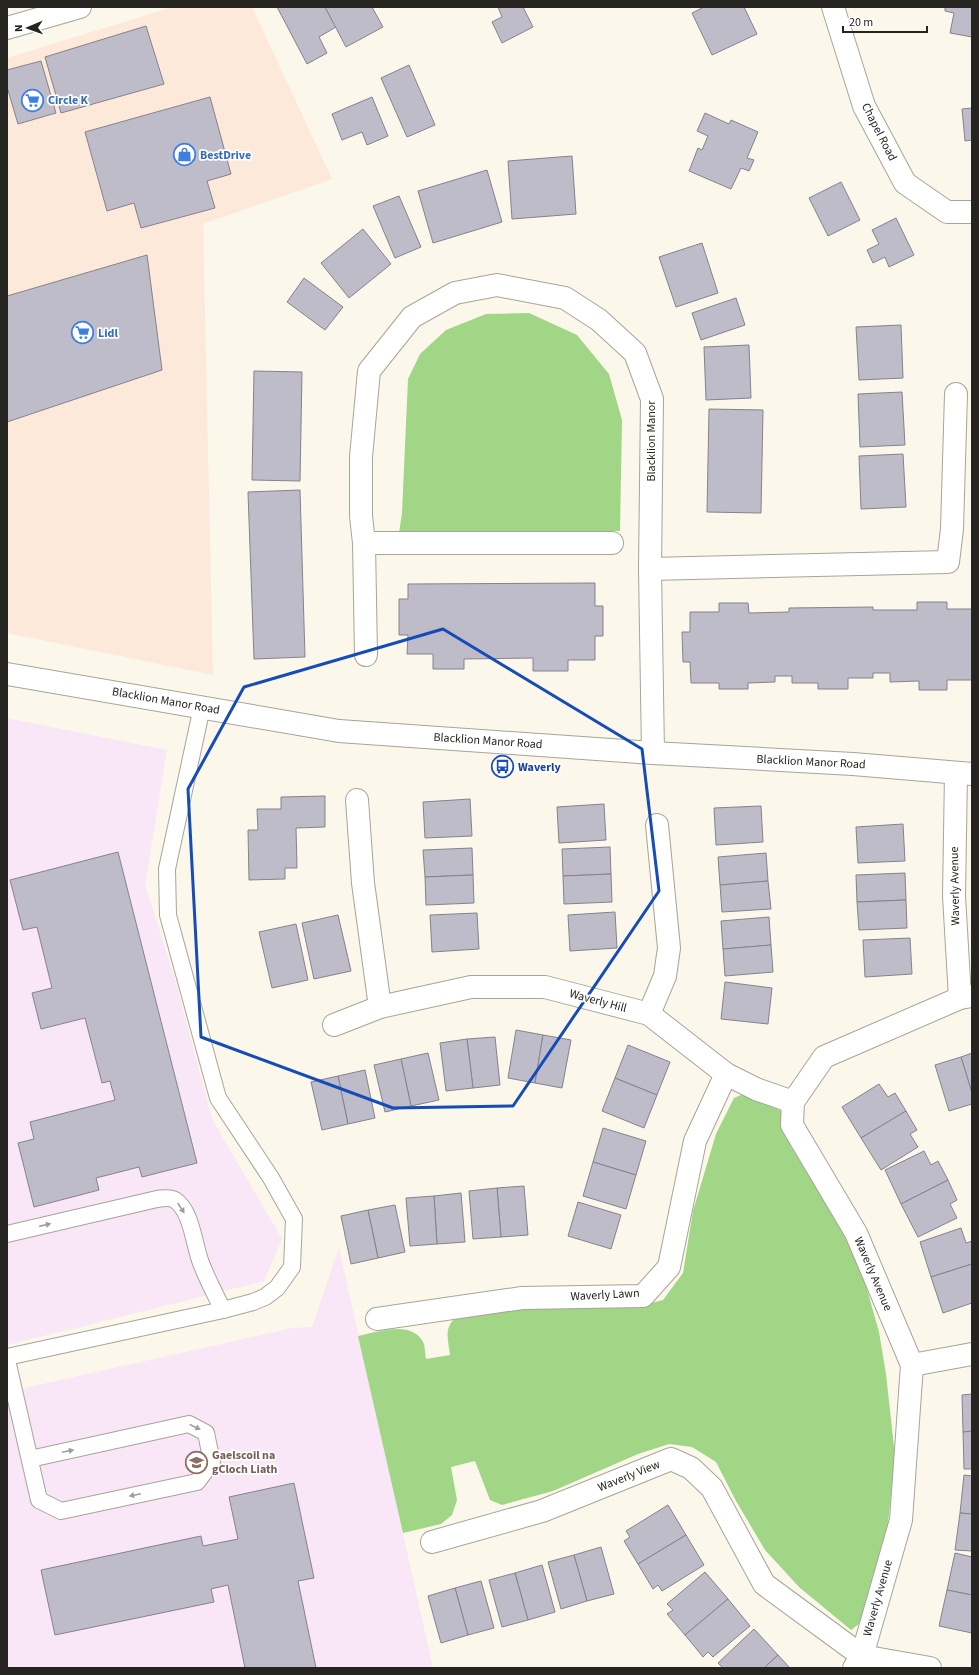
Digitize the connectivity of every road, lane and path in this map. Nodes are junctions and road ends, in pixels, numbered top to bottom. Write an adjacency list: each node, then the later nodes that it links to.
1 (80, 7): 3 (street)
2 (833, 7): 4 (street, Chapel Road)
3 (7, 28)
4 (972, 212)
5 (956, 394): 8 (street)
6 (364, 543): 7 (street); 8 (street, Blacklion Manor); 9 (street, Blacklion Manor)
7 (612, 543)
8 (650, 569): 12 (street, Blacklion Manor)
9 (366, 655)
10 (7, 674): 11 (street, Blacklion Manor Road)
11 (202, 708): 12 (street, Blacklion Manor Road); 23 (lane)
12 (653, 753): 13 (street, Blacklion Manor Road)
13 (964, 774): 16 (street, Waverly Avenue)
14 (358, 800): 17 (street)
15 (658, 825): 18 (street)
16 (966, 997): 21 (street, Waverly Avenue)
17 (380, 1007): 18 (street, Waverly Hill); 19 (street, Waverly Hill)
18 (649, 1014): 20 (street, Waverly Hill)
19 (334, 1024)
20 (726, 1074): 21 (street, Waverly Hill); 24 (street, Waverly Lawn)
21 (793, 1102): 28 (street, Waverly Avenue)
22 (7, 1234): 23 (lane, one-way to 23)
23 (223, 1310): 26 (lane)
24 (377, 1319)
25 (972, 1354): 28 (street)
26 (7, 1357)
27 (7, 1360): 29 (lane)
28 (912, 1365): 31 (street, Waverly Avenue)
29 (30, 1459): 29 (lane, one-way to 29)
30 (432, 1542): 31 (street, Waverly View)
31 (858, 1662): 32 (street)
32 (930, 1668)

